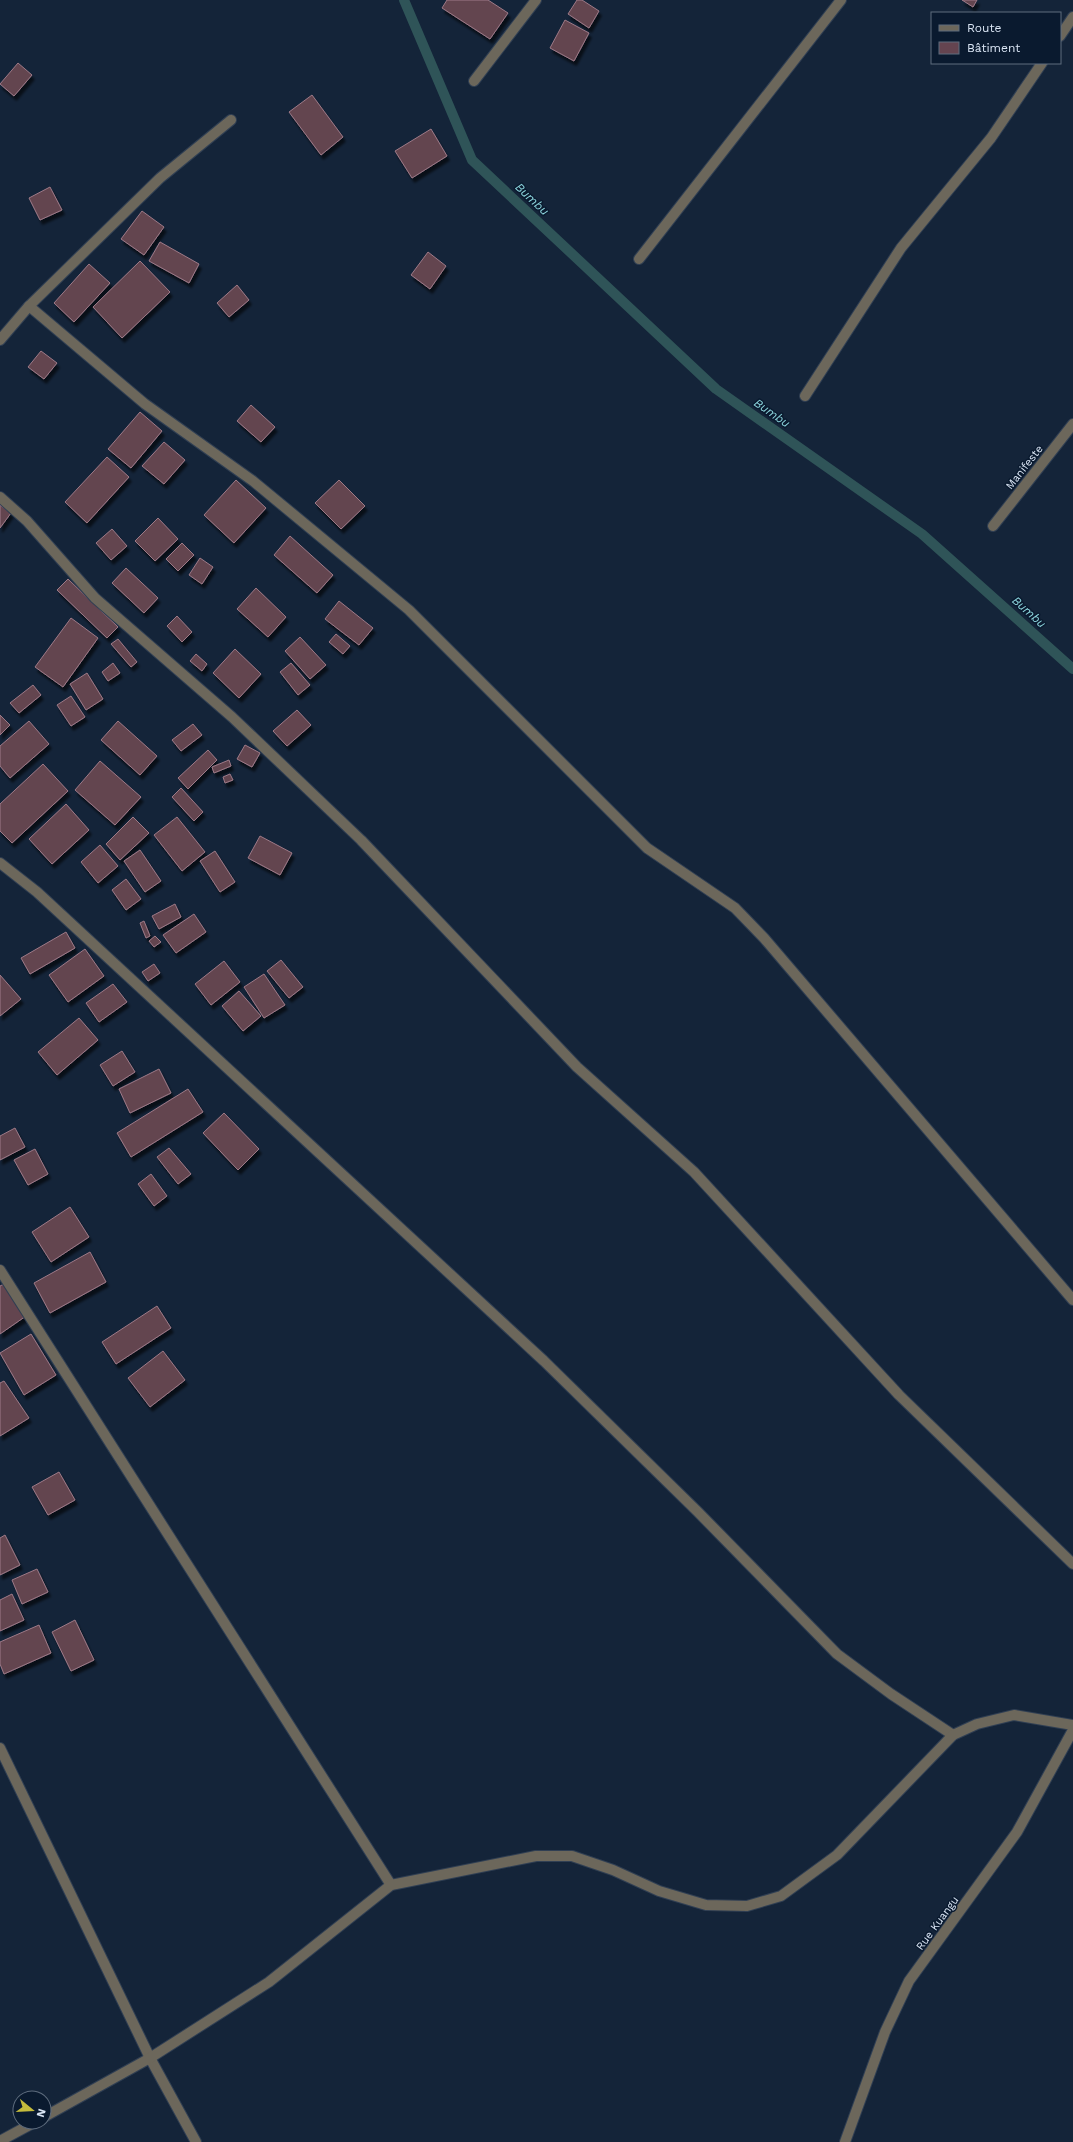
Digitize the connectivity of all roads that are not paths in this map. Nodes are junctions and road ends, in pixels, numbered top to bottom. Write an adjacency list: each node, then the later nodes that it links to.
1 (536, 0): 6 (street)
2 (841, 0): 8 (street)
3 (1073, 17): 4 (street)
4 (1061, 35)
5 (1041, 64): 11 (street)
6 (474, 82)
7 (231, 120): 9 (street)
8 (639, 259)
9 (29, 306): 10 (street); 17 (street)
10 (0, 340)
11 (805, 396)
12 (1073, 424): 14 (street, Manifeste)
13 (0, 497): 18 (street)
14 (993, 526)
15 (0, 863): 21 (street)
16 (0, 1270): 23 (street)
17 (1073, 1300)
18 (1073, 1564)
19 (1073, 1725): 21 (street)
20 (1073, 1730): 29 (street, Rue Kuangu)
21 (953, 1735): 23 (street)
22 (0, 1748): 24 (street)
23 (392, 1885): 24 (street)
24 (150, 2058): 25 (street); 28 (street)
25 (52, 2113)
26 (20, 2130): 27 (street)
27 (0, 2141)
28 (196, 2142)
29 (845, 2142)

